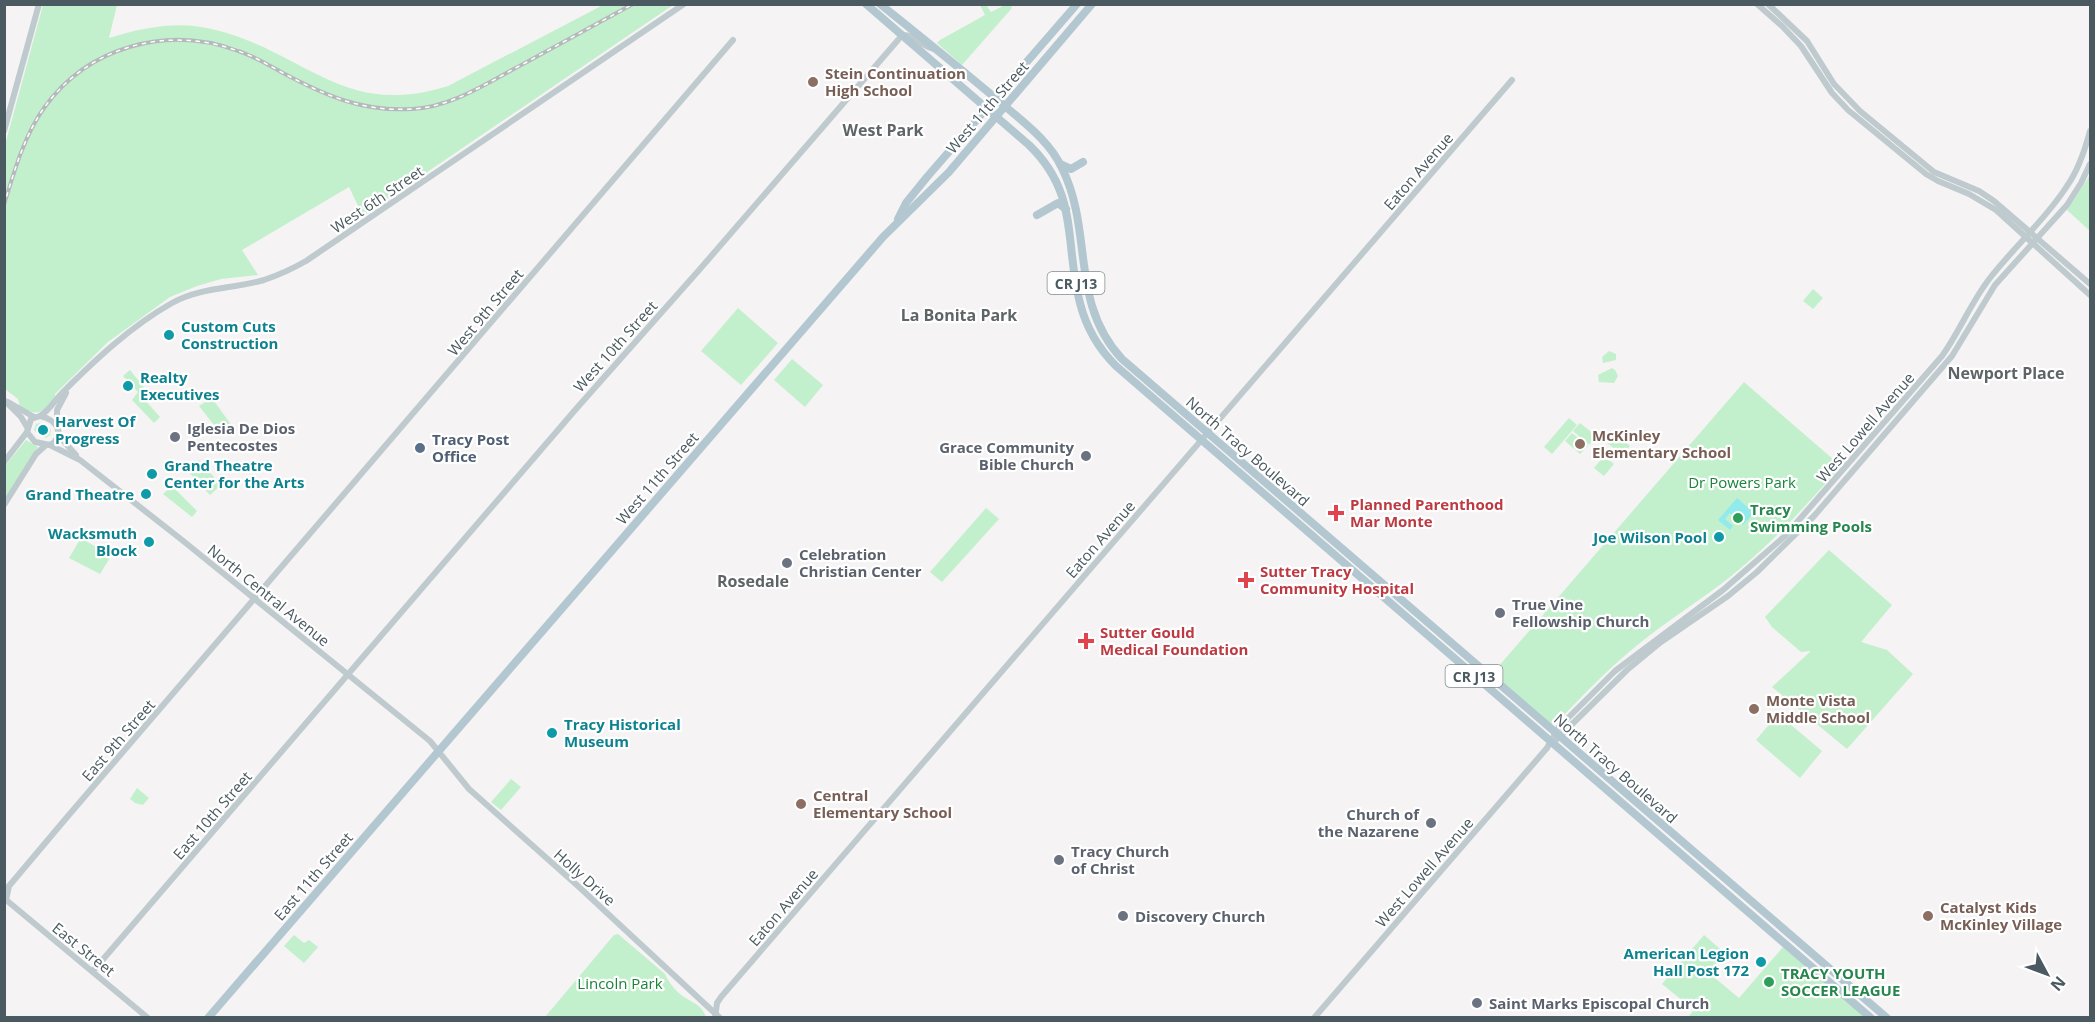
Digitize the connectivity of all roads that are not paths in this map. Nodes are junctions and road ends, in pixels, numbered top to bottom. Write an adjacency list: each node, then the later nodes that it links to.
1 (39, 4): 17 (street)
2 (684, 4): 30 (street, West 6th Street)
3 (866, 4): 9 (main road, North Tracy Boulevard)
4 (880, 4): 11 (main road, North Tracy Boulevard)
5 (1077, 4): 13 (main road, West 11th Street)
6 (1092, 4): 14 (main road, West 11th Street)
7 (1757, 4): 25 (street)
8 (1768, 4): 25 (street)
9 (902, 35): 11 (street); 15 (main road, North Tracy Boulevard); 41 (street, West 10th Street)
10 (734, 40): 40 (street, West 9th Street)
11 (937, 49): 13 (main road, North Tracy Boulevard)
12 (1512, 80): 35 (street, Eaton Avenue)
13 (995, 98): 14 (main road, North Tracy Boulevard); 15 (main road, West 11th Street)
14 (1005, 107): 16 (main road, West 11th Street); 20 (main road, North Tracy Boulevard / CR J13)
15 (986, 108): 16 (main road, North Tracy Boulevard / CR J13); 24 (main road, West 11th Street)
16 (996, 117): 22 (main road, North Tracy Boulevard / CR J13); 24 (main road, West 11th Street)
17 (4, 131)
18 (2091, 131): 25 (street, West Lowell Avenue)
19 (1083, 162): 20 (main road)
20 (1060, 164): 35 (main road, North Tracy Boulevard / CR J13)
21 (2091, 164): 26 (street, West Lowell Avenue)
22 (1066, 209): 23 (main road); 35 (main road, North Tracy Boulevard / CR J13)
23 (1037, 215)
24 (896, 222): 44 (main road, West 11th Street)
25 (2028, 234): 26 (street); 27 (street); 42 (street, West Lowell Avenue)
26 (2038, 237): 27 (street, West Lowell Avenue); 28 (street)
27 (2033, 244): 29 (street); 42 (street, West Lowell Avenue)
28 (2091, 284)
29 (2091, 295)
30 (72, 384): 31 (street, West 6th Street); 32 (street, West 6th Street)
31 (37, 417): 32 (street); 33 (street); 33 (street)
32 (57, 426): 34 (street)
33 (27, 430): 36 (street); 38 (street)
34 (59, 435): 36 (street); 37 (street, North Central Avenue)
35 (1204, 437): 42 (main road, North Tracy Boulevard / CR J13); 43 (main road, North Tracy Boulevard / CR J13); 47 (street, Eaton Avenue)
36 (48, 445): 37 (street, North Central Avenue); 39 (street)
37 (80, 460): 40 (street, North Central Avenue)
38 (4, 462)
39 (4, 505)
40 (254, 599): 41 (street, North Central Avenue); 45 (street, East 9th Street)
41 (349, 674): 44 (street, North Central Avenue); 46 (street, East 10th Street)
42 (1558, 735): 43 (street, West Lowell Avenue); 52 (main road, North Tracy Boulevard / CR J13)
43 (1551, 742): 50 (street, West Lowell Avenue); 51 (main road, North Tracy Boulevard / CR J13)
44 (438, 751): 47 (street, Holly Drive); 49 (main road, East 11th Street)
45 (5, 900): 46 (street, East Street)
46 (93, 971): 48 (street, East Street)
47 (717, 1016)
48 (148, 1017)
49 (208, 1017)
50 (1314, 1017)
51 (1871, 1017)
52 (1887, 1017)

